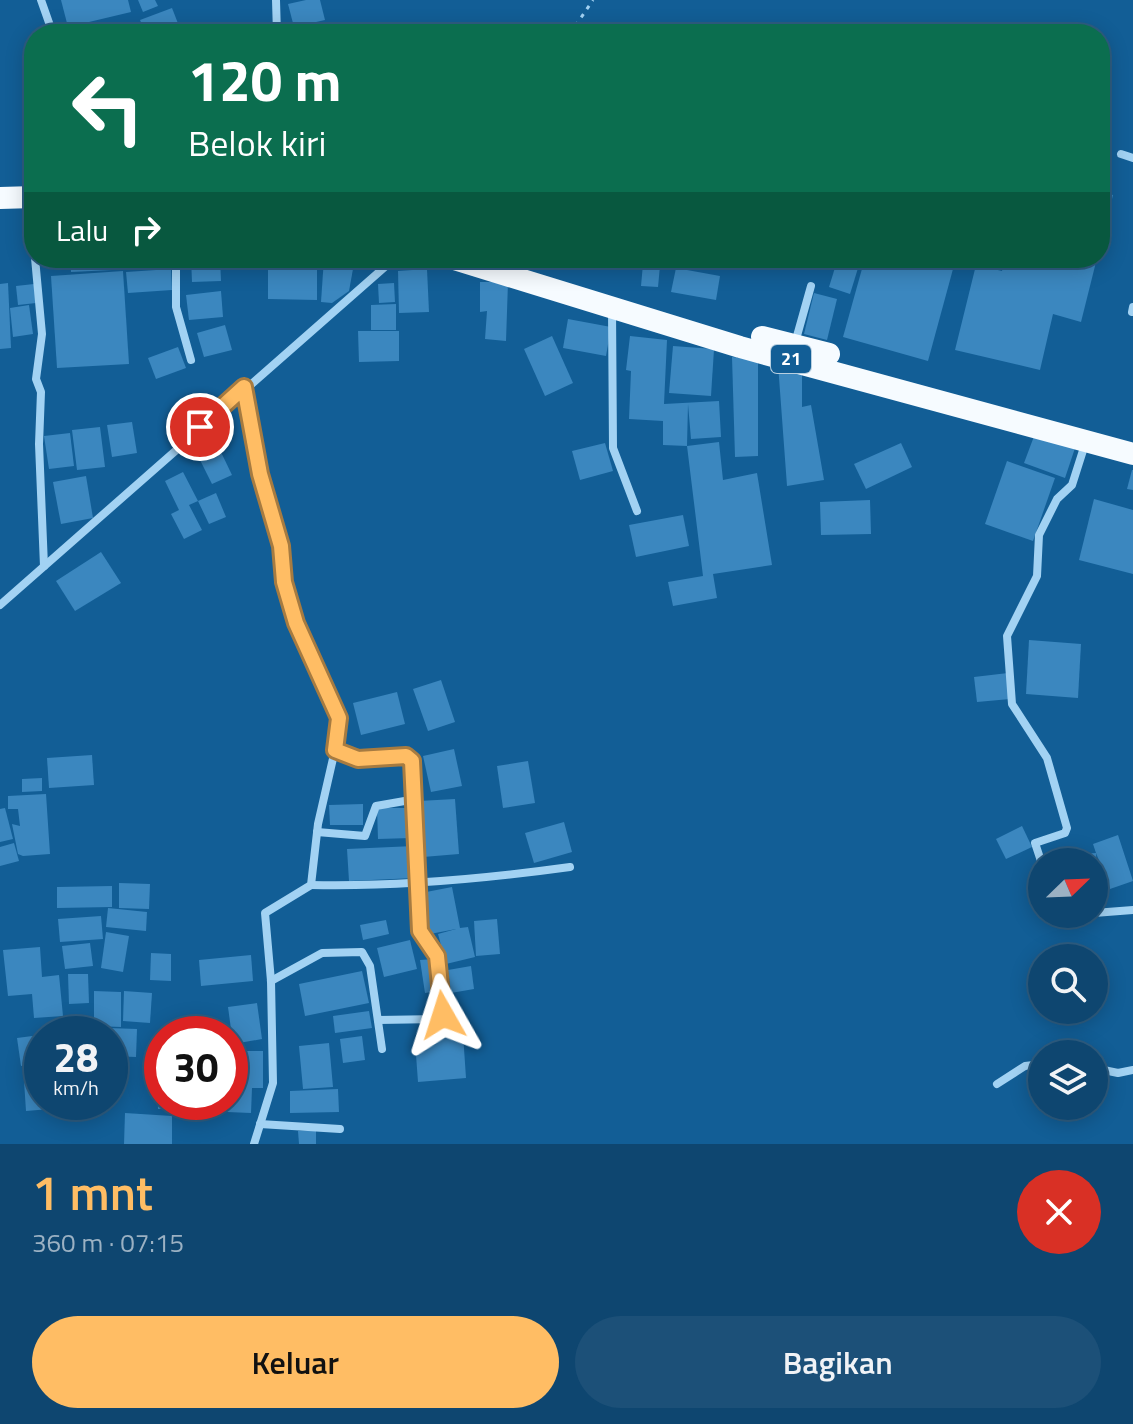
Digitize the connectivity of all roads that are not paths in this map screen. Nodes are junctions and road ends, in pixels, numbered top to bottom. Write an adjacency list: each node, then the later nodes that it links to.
1 (41, 0): 3 (street)
2 (276, 0): 4 (street)
3 (49, 24)
4 (277, 24)
5 (1121, 154): 6 (street)
6 (1133, 158)
7 (0, 188): 8 (highway)
8 (24, 192)
9 (24, 195): 10 (highway)
10 (0, 198)
11 (36, 268): 25 (street)
12 (176, 268): 19 (street)
13 (383, 268): 20 (street)
14 (483, 268): 17 (highway, 21)
15 (516, 268): 18 (highway, 21)
16 (811, 286): 18 (street)
17 (612, 308): 21 (highway, 21); 24 (street)
18 (795, 344): 21 (highway, 21)
19 (191, 360)
20 (244, 387): 25 (street); 27 (street)
21 (1088, 436): 22 (highway, 21); 23 (highway, 21); 30 (street)
22 (1133, 444)
23 (1133, 454)
24 (637, 511)
25 (44, 566): 26 (street)
26 (0, 605)
27 (335, 750): 28 (street); 29 (street)
28 (416, 799): 29 (street); 32 (street)
29 (317, 832): 33 (street)
30 (1037, 848)
31 (570, 867): 32 (street)
32 (419, 884): 33 (street); 37 (street)
33 (311, 885): 36 (street)
34 (1133, 910): 35 (street)
35 (1108, 912)
36 (271, 981): 37 (street); 43 (street)
37 (378, 1020): 38 (street)
38 (382, 1049)
39 (1028, 1066): 42 (street)
40 (1133, 1070): 41 (street)
41 (1108, 1071)
42 (997, 1084)
43 (260, 1124): 44 (street); 45 (street)
44 (340, 1129)
45 (254, 1144)

